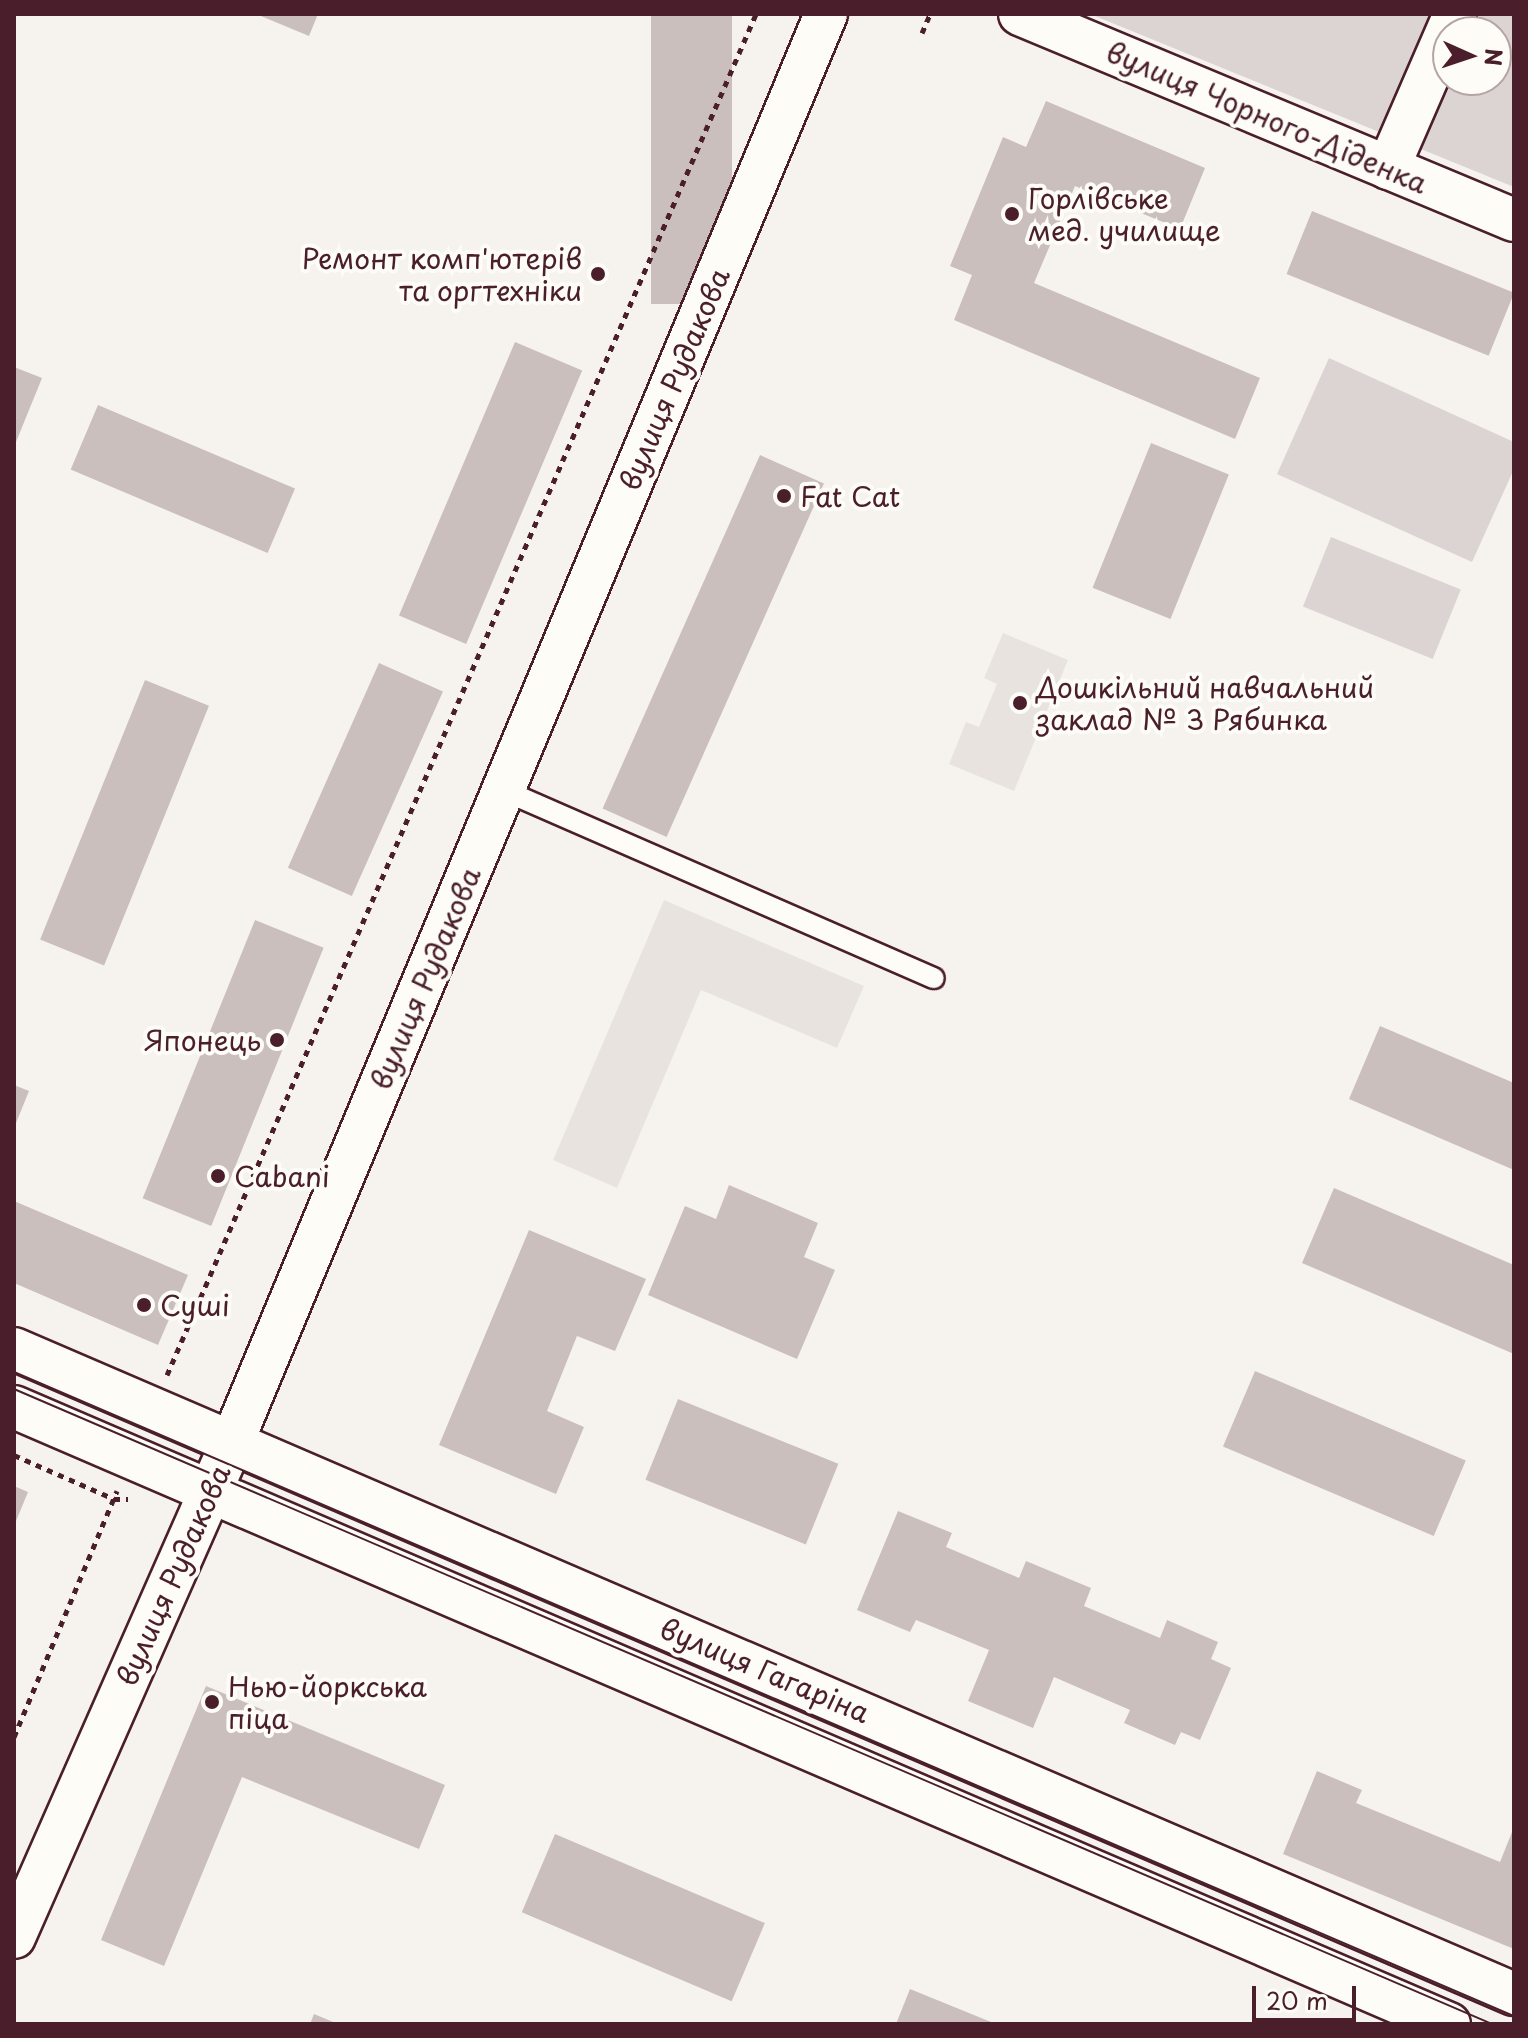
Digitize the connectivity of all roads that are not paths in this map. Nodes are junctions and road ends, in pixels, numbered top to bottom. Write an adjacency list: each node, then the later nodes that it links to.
1 (826, 14): 6 (street, вулиця Рудакова)
2 (1020, 14): 4 (street, вулиця Чорного-Діденка)
3 (1455, 14): 4 (street)
4 (1388, 168): 5 (street, вулиця Чорного-Діденка)
5 (1514, 220)
6 (503, 790): 7 (lane); 10 (street, вулиця Рудакова)
7 (934, 978)
8 (14, 1349): 10 (street, вулиця Гагаріна)
9 (14, 1407): 11 (street, вулиця Гагаріна)
10 (233, 1440): 11 (street, вулиця Рудакова); 13 (street, вулиця Гагаріна)
11 (210, 1492): 12 (street, вулиця Рудакова); 14 (street, вулиця Гагаріна)
12 (14, 1937)
13 (1514, 1994)
14 (1449, 2024)

